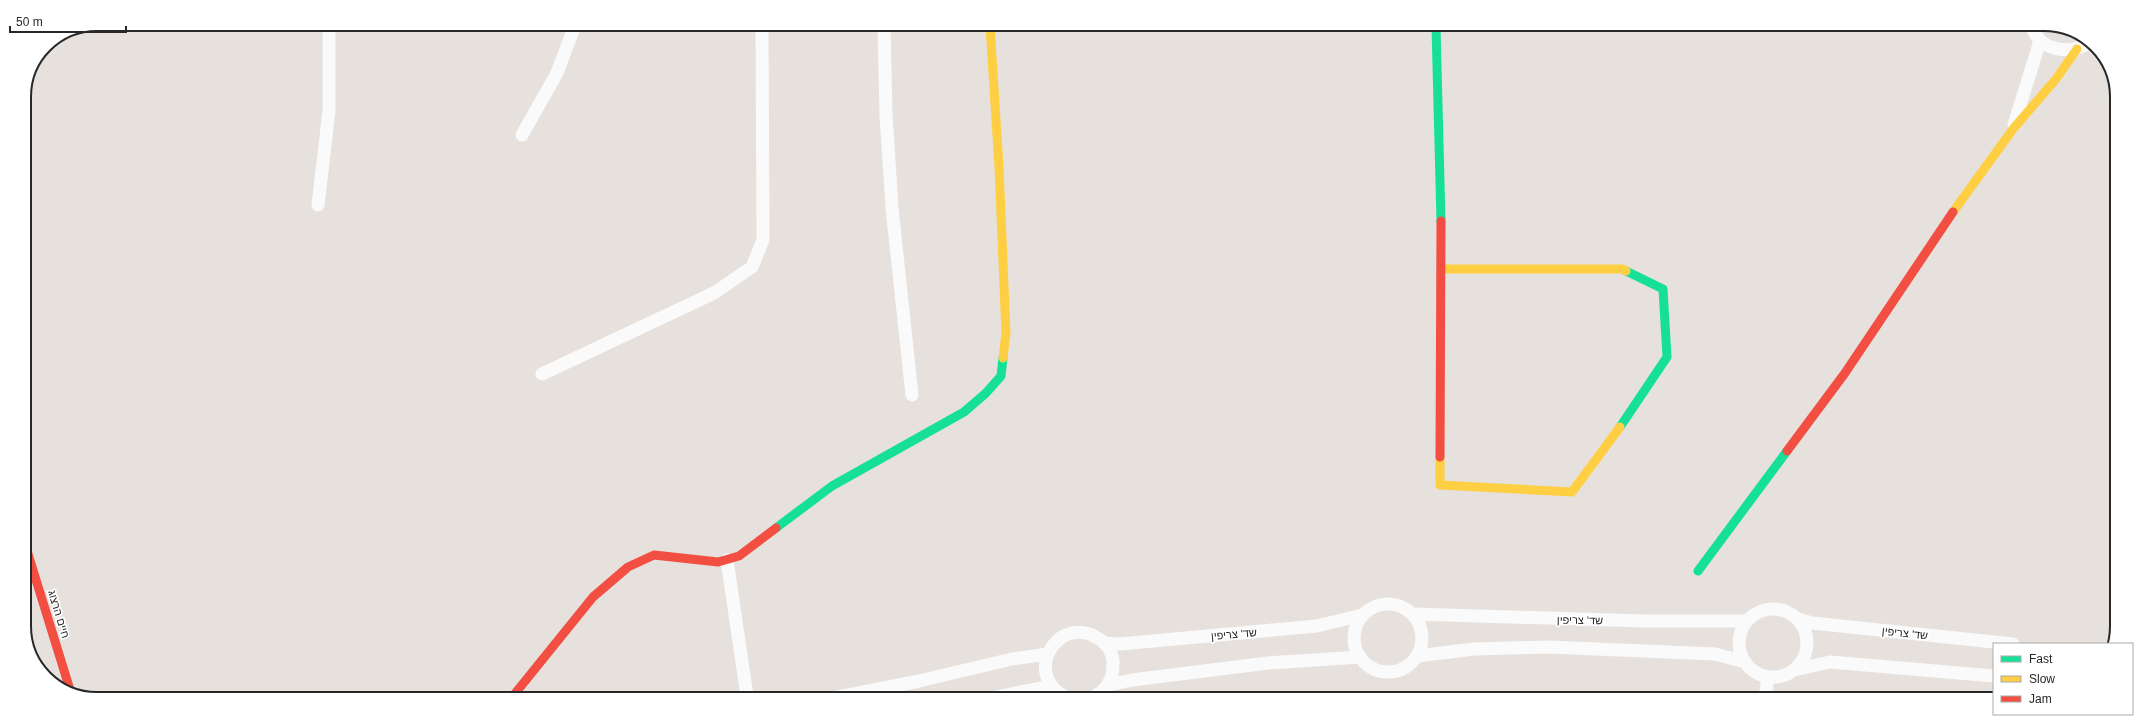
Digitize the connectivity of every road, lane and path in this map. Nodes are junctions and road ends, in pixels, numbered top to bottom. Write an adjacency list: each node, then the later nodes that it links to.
1 (329, 31): 13 (street)
2 (573, 31): 12 (street)
3 (762, 31): 15 (street)
4 (884, 31): 16 (street)
5 (990, 31): 17 (street)
6 (1436, 31): 14 (street)
7 (2034, 31): 8 (street)
8 (2040, 41): 10 (street); 11 (street)
9 (2085, 45): 10 (street)
10 (2077, 50): 11 (street)
11 (2013, 129): 19 (street)
12 (522, 135)
13 (318, 205)
14 (1442, 269): 14 (street)
15 (542, 374)
16 (912, 395)
17 (727, 560): 36 (street); 37 (street)
18 (31, 564): 33 (street, חיים הרצוג)
19 (1698, 571)
20 (1413, 614): 21 (street); 23 (street, שד' צריפין); 27 (street)
21 (1362, 615): 24 (street, שד' צריפין); 28 (street)
22 (1798, 619): 23 (street); 25 (street, שד' צריפין); 30 (street)
23 (1747, 621): 29 (street)
24 (1104, 643): 26 (street); 34 (street)
25 (2002, 643)
26 (1048, 654): 35 (street); 38 (street)
27 (1417, 656): 28 (street); 29 (street)
28 (1360, 657): 34 (street)
29 (1745, 662): 32 (street)
30 (1794, 670): 31 (street); 32 (street)
31 (1993, 676)
32 (1768, 677): 42 (street)
33 (68, 685)
34 (1108, 685): 41 (street)
35 (1051, 686): 39 (street); 40 (street)
36 (516, 692)
37 (746, 692)
38 (863, 692)
39 (1021, 692)
40 (1059, 692)
41 (1099, 692)
42 (1766, 692)

